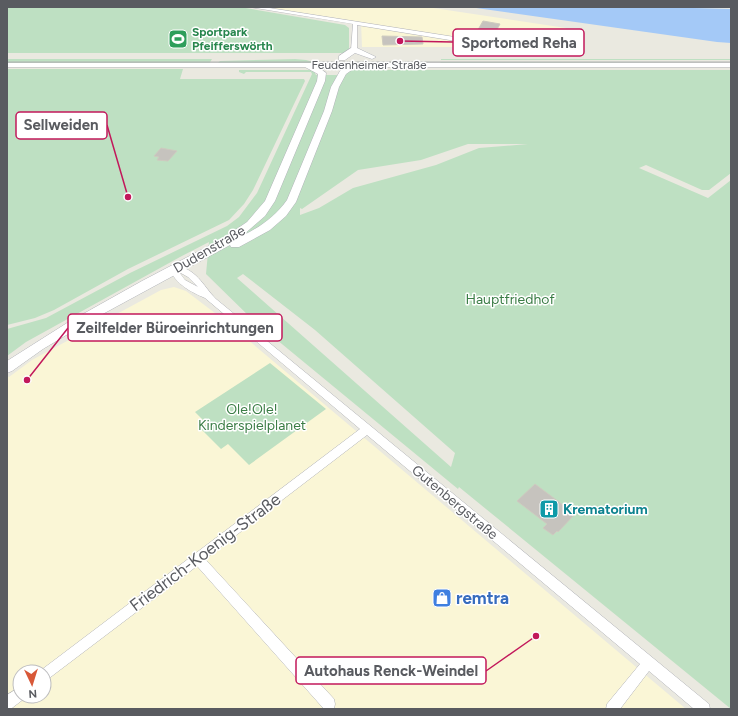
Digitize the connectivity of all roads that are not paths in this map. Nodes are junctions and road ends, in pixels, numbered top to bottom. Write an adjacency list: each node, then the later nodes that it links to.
1 (253, 7): 2 (street)
2 (356, 23): 3 (street); 4 (street)
3 (558, 44)
4 (354, 50): 9 (main road); 10 (main road)
5 (731, 57): 11 (main road, Feudenheimer Straße)
6 (7, 58): 7 (main road, Feudenheimer Straße)
7 (228, 58): 8 (main road, Feudenheimer Straße); 13 (main road)
8 (308, 58): 9 (main road, Feudenheimer Straße); 15 (main road)
9 (342, 58): 10 (main road, Feudenheimer Straße)
10 (372, 58): 11 (main road, Feudenheimer Straße)
11 (435, 58): 17 (main road)
12 (7, 65): 13 (main road, Feudenheimer Straße)
13 (215, 65): 14 (main road, Feudenheimer Straße)
14 (295, 65): 15 (main road, Feudenheimer Straße); 20 (main road, Dudenstraße)
15 (324, 65): 16 (main road, Feudenheimer Straße); 19 (main road)
16 (354, 65): 17 (main road, Feudenheimer Straße); 19 (main road, Dudenstraße)
17 (426, 65): 18 (main road, Feudenheimer Straße)
18 (731, 65)
19 (335, 87): 20 (main road, Dudenstraße)
20 (178, 272): 21 (street, Gutenbergstraße); 21 (street, Gutenbergstraße); 22 (main road, Dudenstraße)
21 (206, 295): 23 (street, Gutenbergstraße)
22 (7, 368)
23 (367, 429): 24 (street, Friedrich-Koenig-Straße); 25 (street, Gutenbergstraße)
24 (197, 558): 26 (street, Friedrich-Koenig-Straße); 27 (street)
25 (648, 663): 28 (street); 29 (street, Gutenbergstraße)
26 (52, 669)
27 (329, 704)
28 (612, 709)
29 (704, 709)

